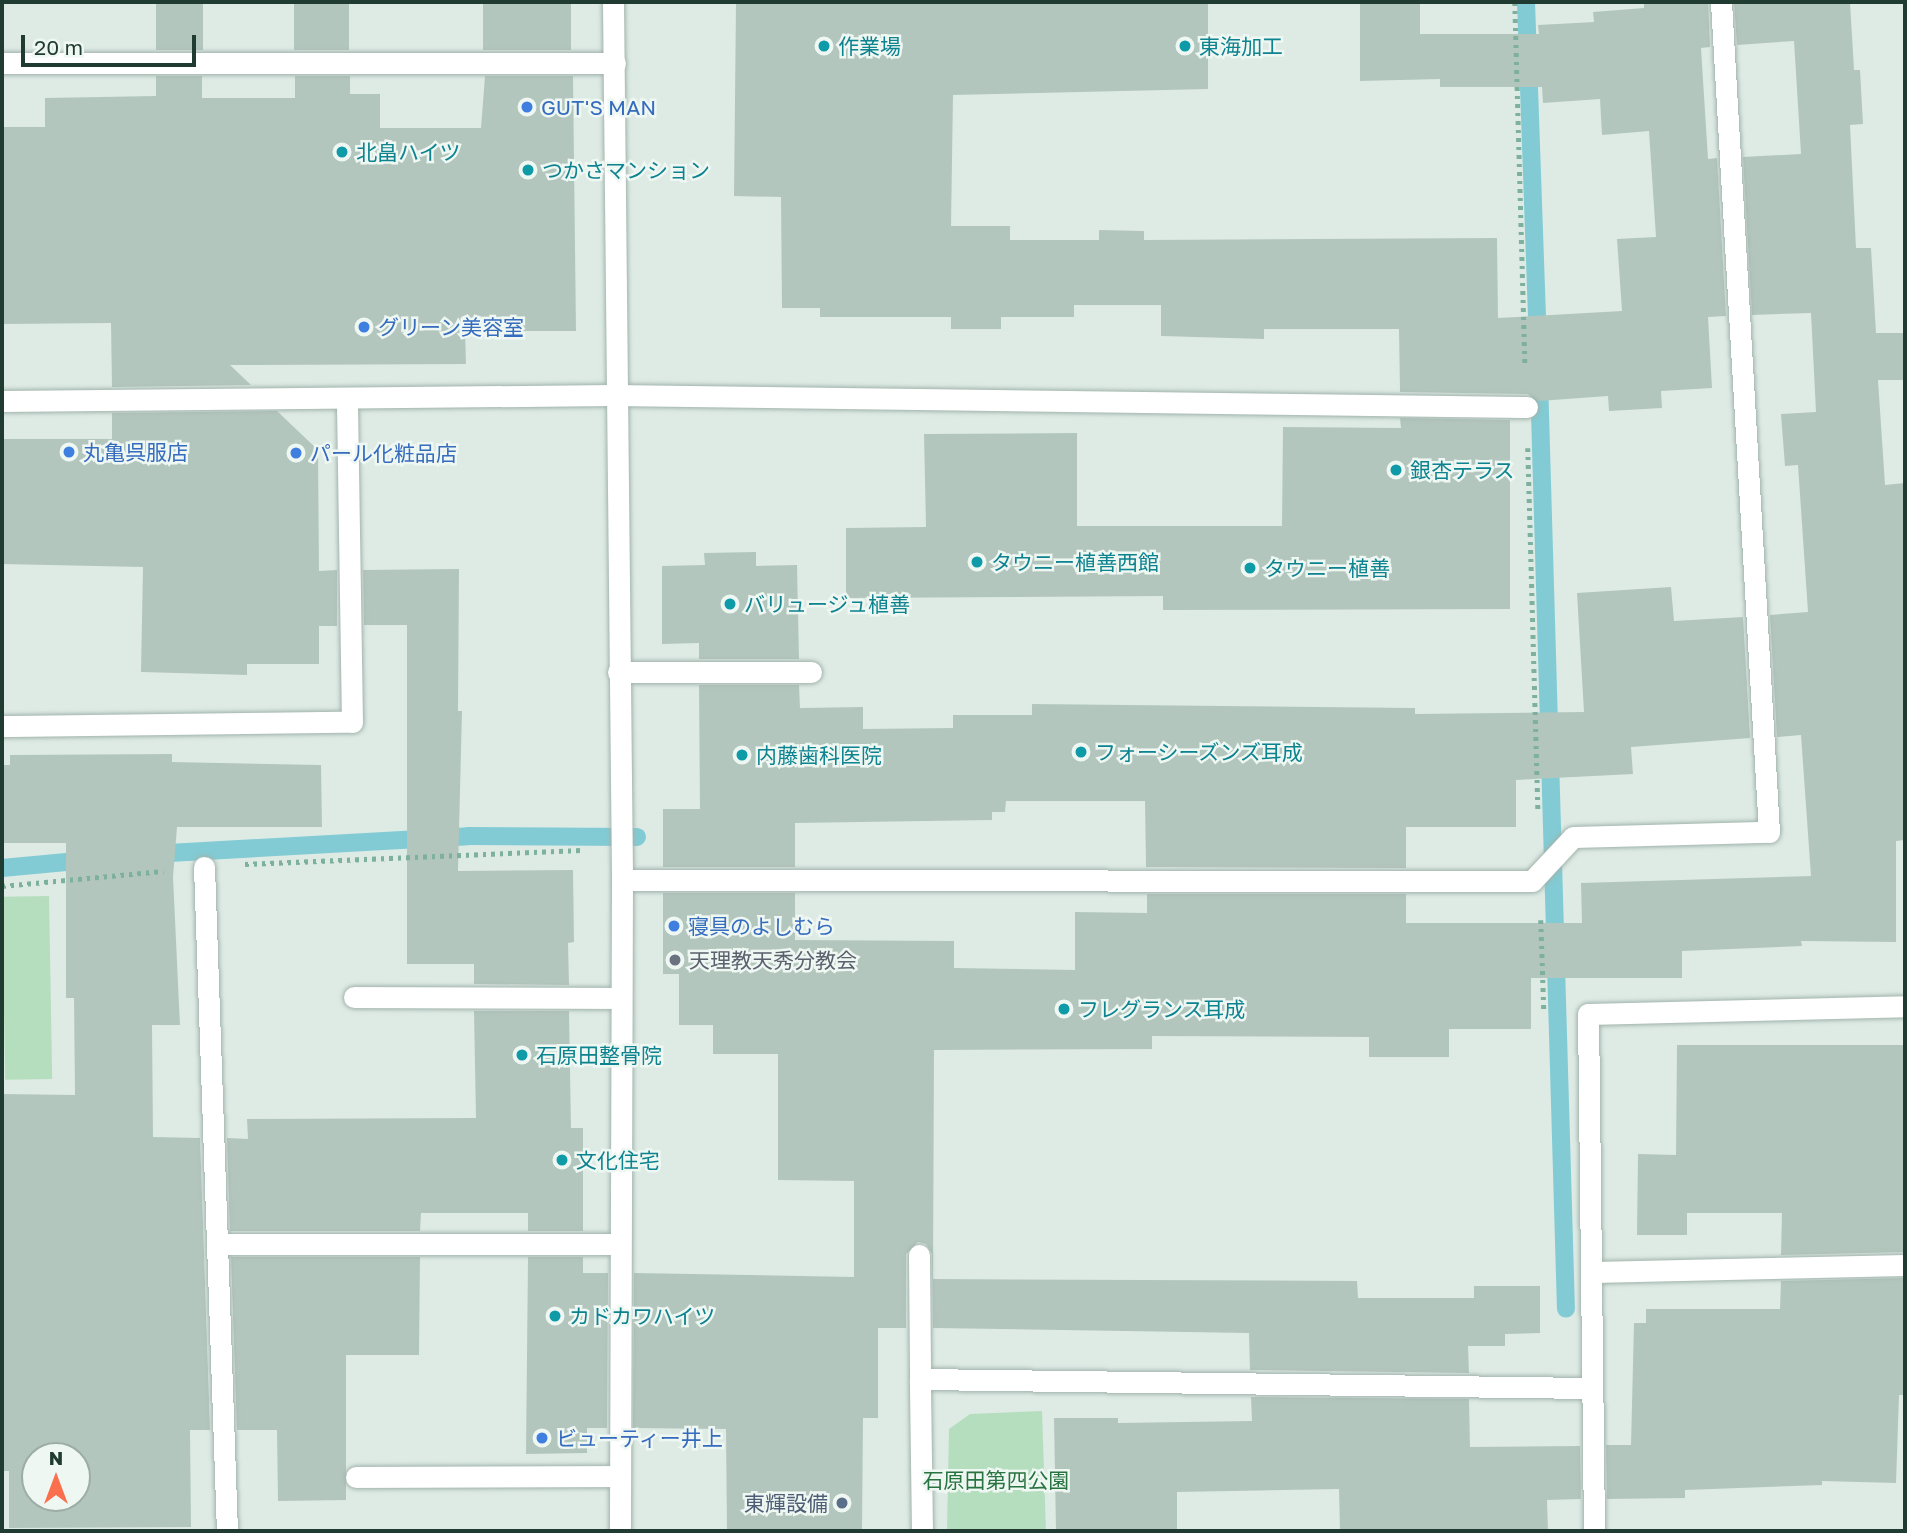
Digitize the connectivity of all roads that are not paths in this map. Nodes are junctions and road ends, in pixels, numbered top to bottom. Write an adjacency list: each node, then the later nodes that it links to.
1 (612, 2): 4 (street)
2 (1721, 2): 13 (street)
3 (2, 63): 4 (street)
4 (615, 63): 5 (street)
5 (613, 395): 7 (street); 8 (street); 9 (street)
6 (2, 401): 7 (street)
7 (347, 401): 11 (street)
8 (1527, 407)
9 (618, 672): 10 (street); 13 (street)
10 (811, 672)
11 (2, 726)
12 (204, 867): 17 (street)
13 (622, 880): 15 (street)
14 (354, 997): 15 (street)
15 (621, 998): 18 (street)
16 (1905, 1006): 21 (street)
17 (220, 1244): 18 (street); 26 (street)
18 (618, 1244): 24 (street)
19 (919, 1255): 22 (street)
20 (1905, 1265): 21 (street)
21 (1592, 1272): 23 (street)
22 (920, 1379): 23 (street); 28 (street)
23 (1592, 1388): 29 (street)
24 (620, 1476): 25 (street); 27 (street)
25 (356, 1477)
26 (227, 1531)
27 (620, 1531)
28 (922, 1531)
29 (1594, 1531)

